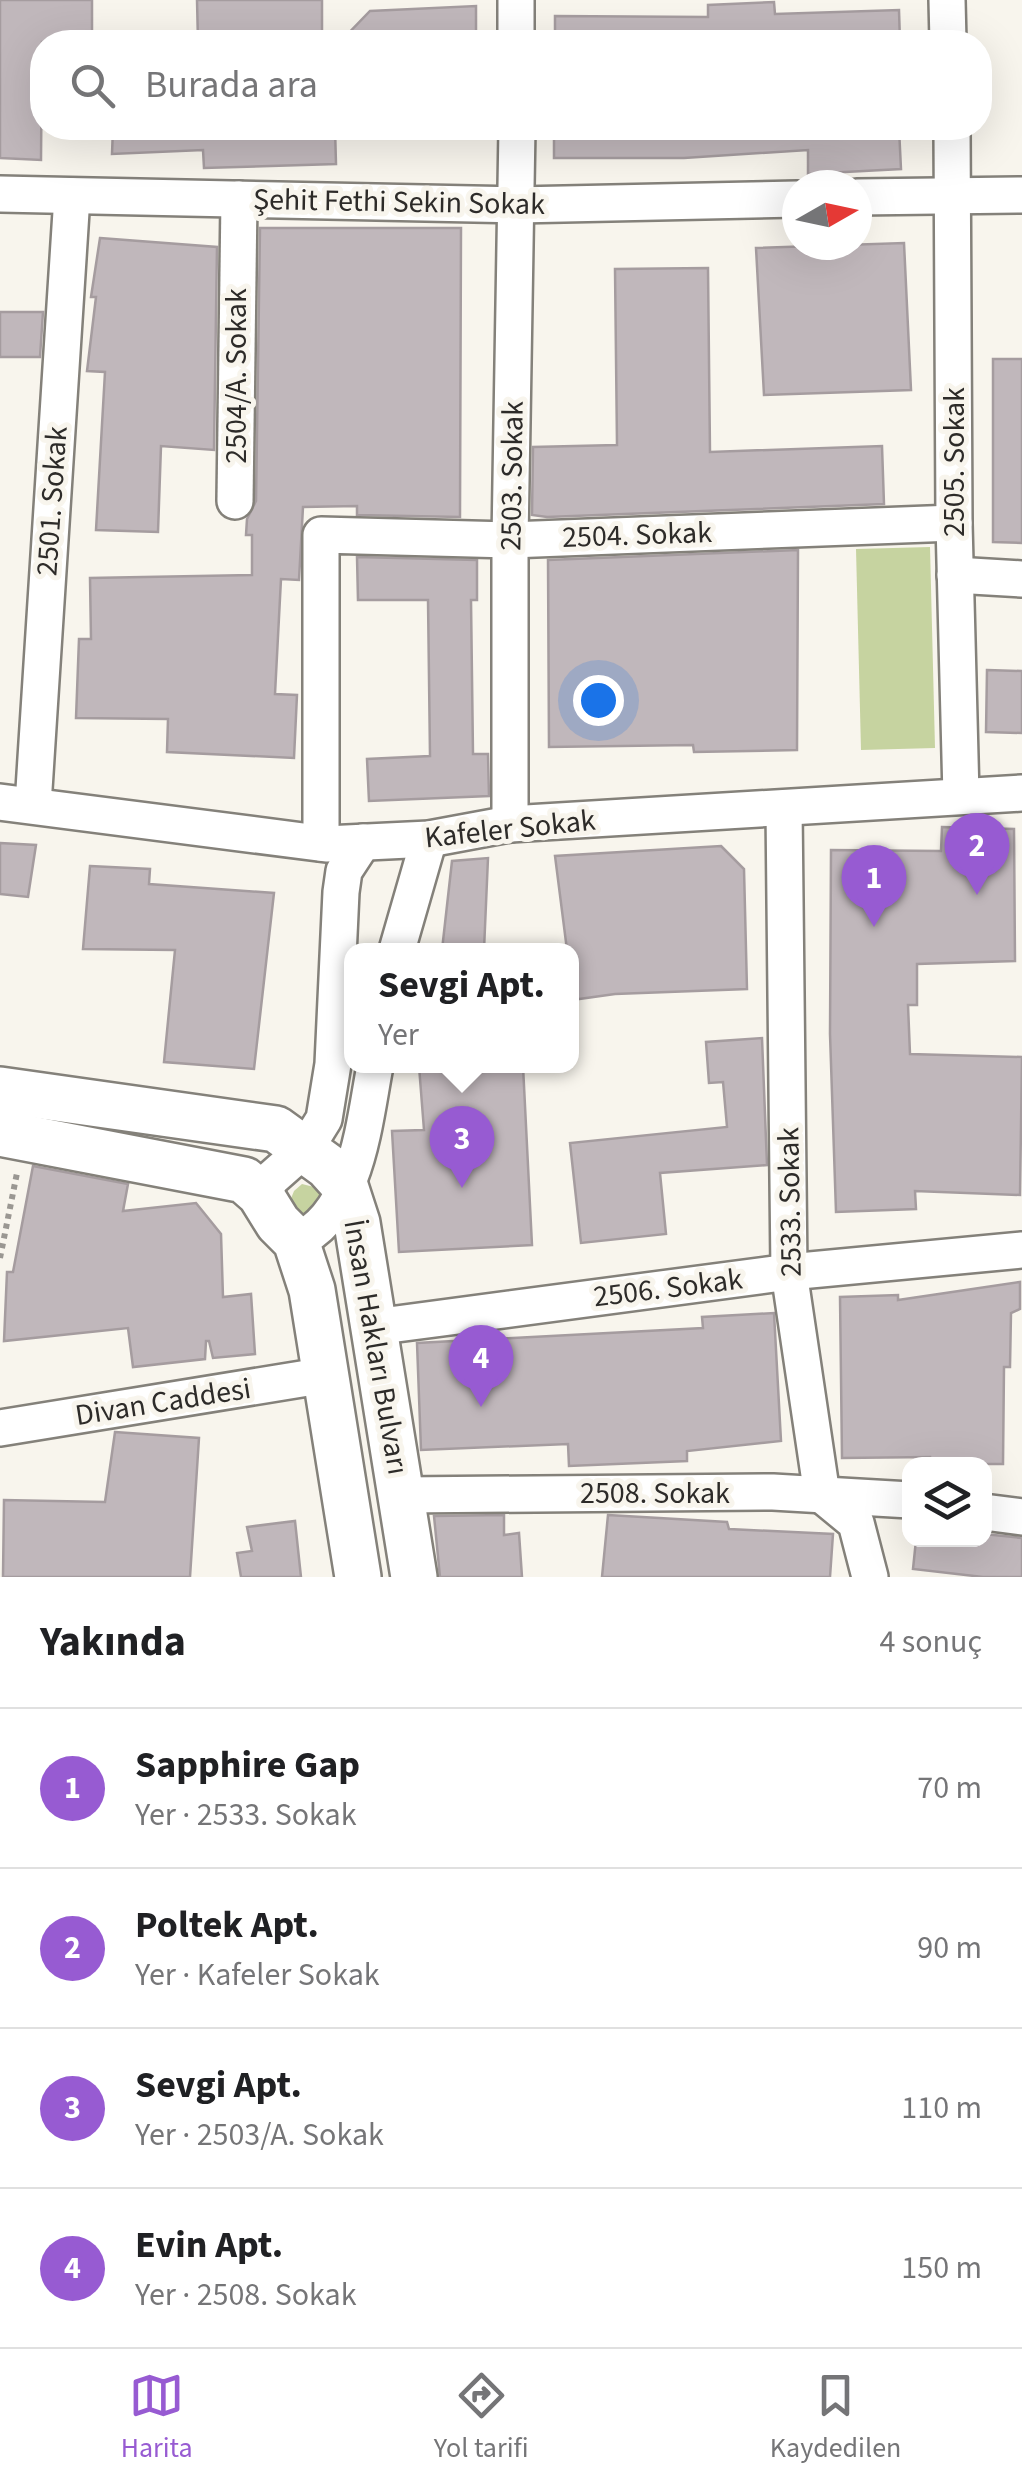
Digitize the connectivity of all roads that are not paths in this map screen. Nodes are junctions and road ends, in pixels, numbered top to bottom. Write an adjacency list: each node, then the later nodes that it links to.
1 (516, 0): 3 (street)
2 (947, 0): 4 (street)
3 (516, 30)
4 (948, 30)
5 (517, 140): 14 (street, 2503. Sokak)
6 (952, 140): 8 (street, 2505. Sokak)
7 (0, 194): 10 (street, Şehit Fethi Sekin Sokak)
8 (954, 195): 9 (street); 11 (street); 16 (street, 2505. Sokak)
9 (1022, 195)
10 (72, 196): 13 (street, Şehit Fethi Sekin Sokak); 22 (street, 2501. Sokak)
11 (872, 197)
12 (782, 199): 14 (street, Şehit Fethi Sekin Sokak)
13 (240, 200): 14 (street, Şehit Fethi Sekin Sokak); 15 (street, 2504/A. Sokak)
14 (517, 205): 17 (street, 2503. Sokak)
15 (235, 500)
16 (954, 523): 17 (street, 2504. Sokak); 18 (street, 2505. Sokak)
17 (510, 540): 24 (street, 2503. Sokak); 27 (street, 2504. Sokak)
18 (955, 575): 19 (street); 21 (street, 2505. Sokak)
19 (1022, 579)
20 (1022, 793): 21 (street, Kafeler Sokak)
21 (961, 796): 23 (street, Kafeler Sokak)
22 (16, 804): 27 (street, Kafeler Sokak)
23 (784, 808): 24 (street, Kafeler Sokak); 37 (street, 2533. Sokak)
24 (510, 824): 25 (street, Kafeler Sokak)
25 (429, 838): 26 (street, Kafeler Sokak); 28 (street)
26 (363, 842): 27 (street, Kafeler Sokak); 32 (street)
27 (321, 843)
28 (400, 943)
29 (374, 1073): 33 (street)
30 (0, 1090): 32 (main road, İnsan Hakları Bulvarı)
31 (12, 1136): 34 (main road, İnsan Hakları Bulvarı)
32 (306, 1148): 33 (main road, İnsan Hakları Bulvarı); 34 (street)
33 (344, 1186): 35 (street); 38 (main road, İnsan Hakları Bulvarı)
34 (260, 1194): 35 (main road, İnsan Hakları Bulvarı)
35 (296, 1241): 39 (main road, İnsan Hakları Bulvarı)
36 (1022, 1250): 37 (street, 2506. Sokak)
37 (789, 1272): 38 (street, 2506. Sokak); 41 (street, 2533. Sokak)
38 (374, 1327): 42 (main road, İnsan Hakları Bulvarı)
39 (326, 1375): 40 (street, Divan Caddesi); 46 (main road, İnsan Hakları Bulvarı)
40 (0, 1428)
41 (822, 1495): 42 (street, 2508. Sokak); 43 (street, 2508. Sokak); 48 (street)
42 (401, 1496): 47 (main road, İnsan Hakları Bulvarı)
43 (902, 1500)
44 (992, 1513): 45 (street)
45 (1022, 1517)
46 (358, 1577)
47 (414, 1577)
48 (870, 1577)

